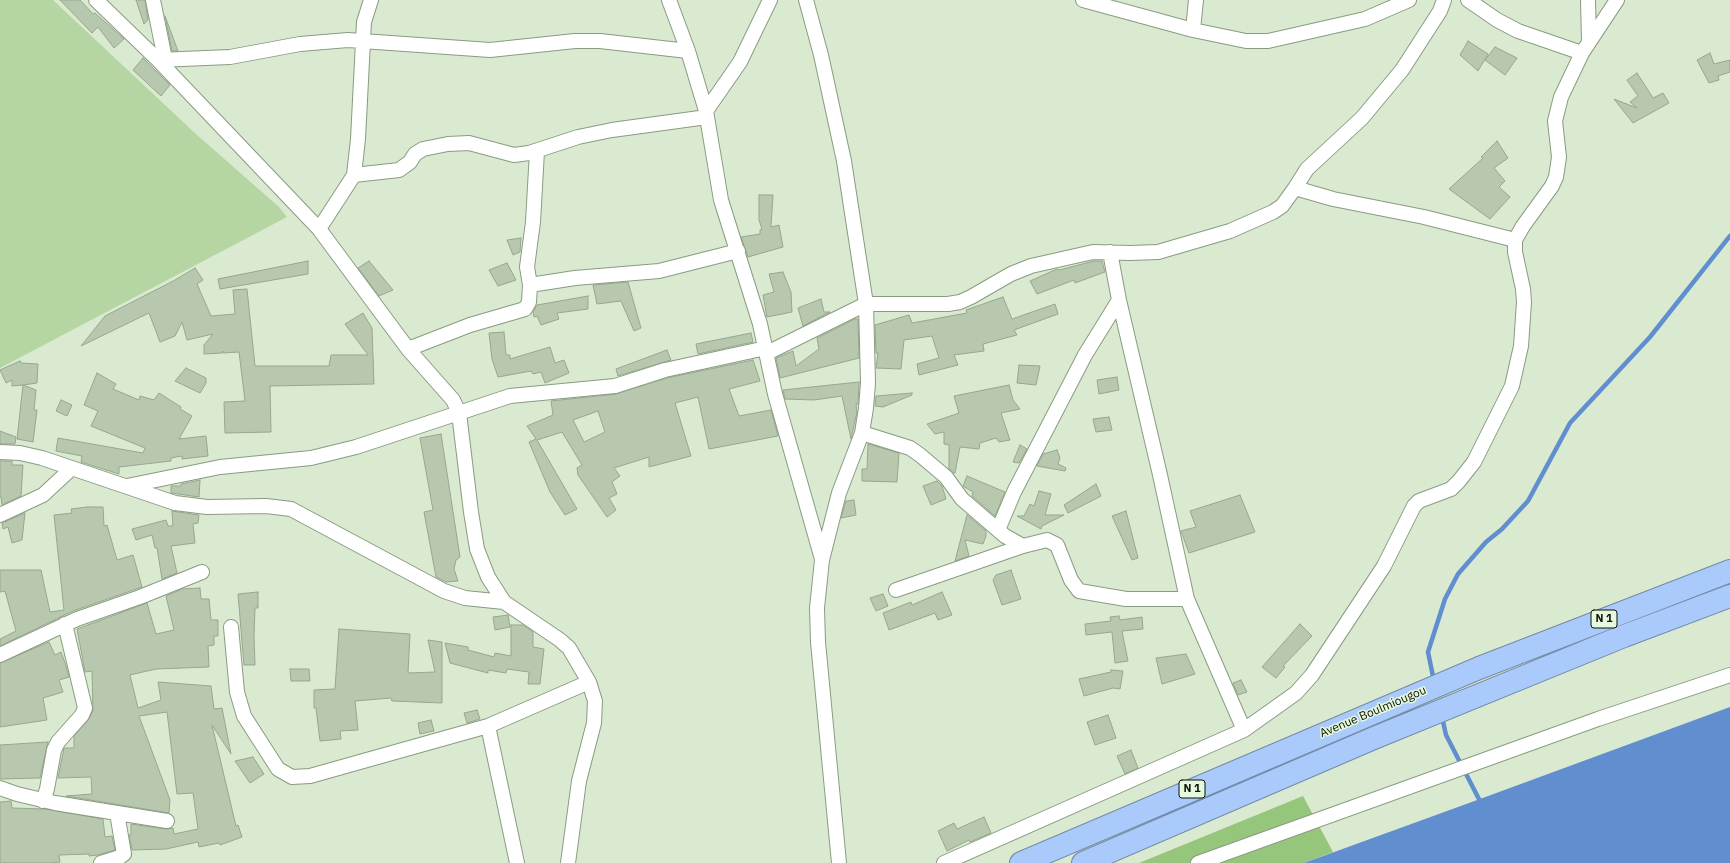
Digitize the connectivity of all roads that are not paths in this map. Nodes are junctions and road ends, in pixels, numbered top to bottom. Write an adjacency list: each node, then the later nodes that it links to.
1 (96, 0): 18 (street)
2 (153, 0): 18 (street)
3 (371, 0): 15 (street)
4 (669, 0): 17 (street)
5 (770, 0): 19 (street)
6 (806, 0): 29 (street)
7 (1083, 0): 14 (street)
8 (1196, 0): 14 (street)
9 (1409, 0): 14 (street)
10 (1444, 0): 22 (street)
11 (1468, 0): 16 (street)
12 (1588, 0): 16 (street)
13 (1617, 0): 16 (street)
14 (1193, 30)
15 (363, 41): 17 (street); 18 (street); 21 (street)
16 (1586, 47): 24 (street)
17 (688, 51): 19 (street)
18 (162, 60): 23 (street)
19 (707, 114): 20 (street); 25 (street)
20 (537, 151): 21 (street); 27 (street)
21 (354, 175): 23 (street)
22 (1295, 188): 24 (street); 26 (street)
23 (319, 228): 30 (street)
24 (1515, 240): 53 (street)
25 (738, 251): 27 (street); 31 (street)
26 (1110, 252): 28 (street); 29 (street)
27 (530, 285): 30 (street)
28 (1119, 300): 38 (street); 45 (street)
29 (866, 304): 31 (street); 33 (street)
30 (408, 349): 32 (street)
31 (766, 351): 32 (street); 40 (street)
32 (459, 413): 36 (street); 46 (street)
33 (862, 433): 38 (street); 40 (street)
34 (0, 452): 35 (street)
35 (72, 468): 36 (street); 37 (street)
36 (127, 486): 46 (street)
37 (0, 515)
38 (998, 530): 39 (street)
39 (1023, 546): 43 (street); 45 (street)
40 (822, 560): 61 (street)
41 (202, 572): 47 (street)
42 (1730, 572): 63 (highway, Avenue Boulmiougou / N 1)
43 (896, 590)
44 (1730, 596): 64 (highway, Avenue Boulmiougou / N 1)
45 (1187, 599): 53 (street)
46 (504, 602): 51 (street)
47 (65, 624): 49 (street); 55 (street)
48 (232, 627): 52 (street)
49 (0, 655)
50 (1730, 675): 65 (street)
51 (589, 682): 52 (street); 60 (street)
52 (488, 726): 59 (street)
53 (1244, 730): 62 (street)
54 (0, 788): 55 (street)
55 (43, 801): 56 (street)
56 (117, 813): 57 (street); 58 (street)
57 (167, 821)
58 (101, 863)
59 (517, 863)
60 (568, 863)
61 (839, 863)
62 (944, 863)
63 (1021, 863)
64 (1083, 863)
65 (1198, 863)

